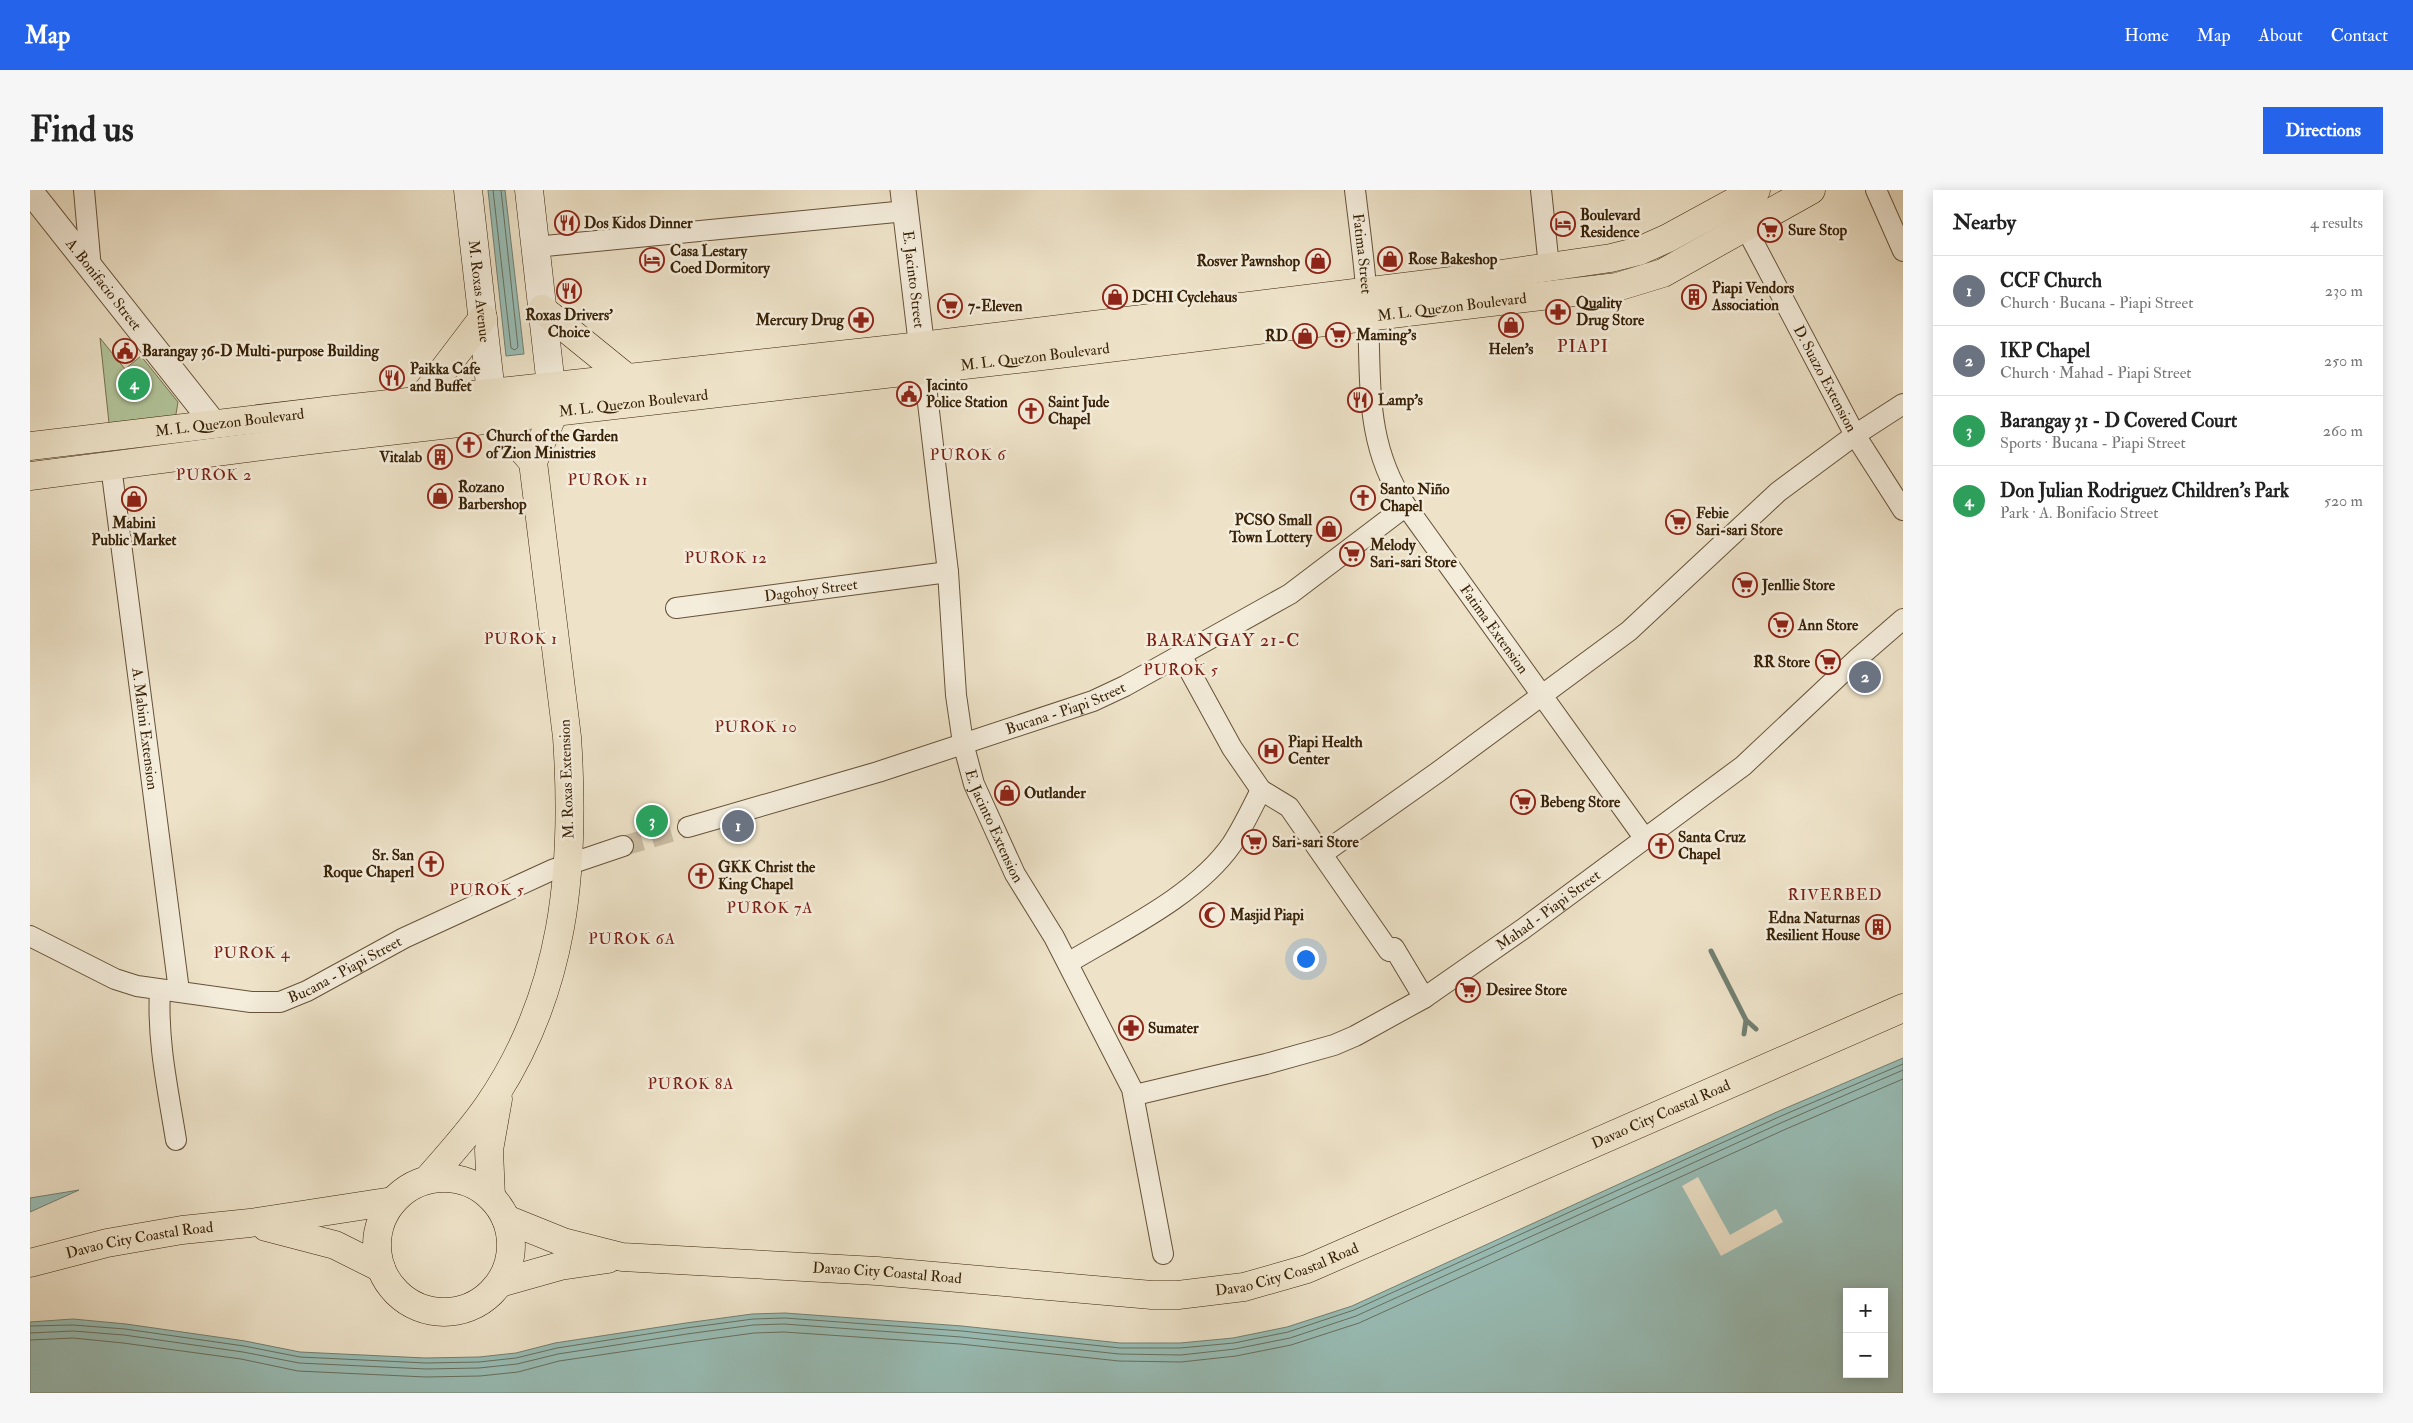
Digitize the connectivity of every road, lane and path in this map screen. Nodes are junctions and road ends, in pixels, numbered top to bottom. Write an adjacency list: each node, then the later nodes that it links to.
1 (84, 190): 14 (street)
2 (468, 190): 17 (main road, M. Roxas Avenue)
3 (529, 190): 11 (main road)
4 (1355, 190): 15 (street, Fatima Street)
5 (1541, 190): 13 (street)
6 (1811, 190): 10 (main road, M. L. Quezon Boulevard)
7 (1876, 190): 12 (street)
8 (30, 191): 14 (street, A. Bonifacio Street)
9 (905, 200): 11 (street); 18 (street, E. Jacinto Street)
10 (1741, 203): 13 (main road, M. L. Quezon Boulevard); 15 (main road, M. L. Quezon Boulevard); 25 (street, D. Suazo Extension)
11 (535, 247): 16 (main road)
12 (1903, 251)
13 (1550, 267): 15 (main road, M. L. Quezon Boulevard)
14 (91, 269): 24 (street, A. Bonifacio Street)
15 (1367, 303): 18 (main road, M. L. Quezon Boulevard); 30 (street, Fatima Extension)
16 (542, 309): 19 (main road); 20 (main road)
17 (483, 318): 21 (main road); 23 (main road, M. Roxas Avenue)
18 (923, 358): 19 (main road, M. L. Quezon Boulevard); 20 (main road, M. L. Quezon Boulevard); 32 (street, E. Jacinto Extension)
19 (627, 378): 20 (main road, M. L. Quezon Boulevard)
20 (553, 399): 23 (main road, M. L. Quezon Boulevard); 27 (main road, M. Roxas Extension)
21 (420, 401): 23 (main road, M. L. Quezon Boulevard); 24 (main road, M. L. Quezon Boulevard)
22 (1903, 404): 25 (street)
23 (493, 406): 27 (main road); 28 (main road, M. L. Quezon Boulevard)
24 (214, 426): 26 (main road, M. L. Quezon Boulevard)
25 (1854, 436): 31 (street, D. Suazo Extension); 36 (street)
26 (30, 446)
27 (533, 462): 43 (main road, M. Roxas Extension)
28 (110, 466): 29 (main road, M. L. Quezon Boulevard); 46 (street, A. Mabini Extension)
29 (30, 476)
30 (1406, 506): 35 (street, Bucana - Piapi Street); 36 (street, Fatima Extension)
31 (1903, 510)
32 (948, 572): 33 (street, Dagohoy Street); 37 (street, E. Jacinto Extension)
33 (676, 608)
34 (1903, 619): 40 (street, Mahad - Piapi Street)
35 (1181, 655): 37 (street, Bucana - Piapi Street); 38 (street)
36 (1543, 697): 40 (street, Fatima Extension); 42 (street)
37 (964, 743): 39 (street, Bucana - Piapi Street); 45 (street, E. Jacinto Extension)
38 (1261, 790): 42 (street); 45 (street)
39 (688, 828)
40 (1645, 839): 47 (street, Mahad - Piapi Street)
41 (623, 846): 43 (street, Bucana - Piapi Street)
42 (1322, 854): 47 (street)
43 (569, 862): 46 (street, Bucana - Piapi Street); 49 (main road, M. Roxas Extension)
44 (30, 936): 46 (street, Bucana - Piapi Street)
45 (1068, 963): 50 (street, E. Jacinto Extension)
46 (170, 990): 51 (street, A. Mabini Extension)
47 (1424, 998): 50 (street, Mahad - Piapi Street)
48 (1903, 1008): 58 (main road, Davao City Coastal Road)
49 (501, 1085): 52 (main road, M. Roxas Extension); 53 (main road, M. Roxas Extension)
50 (1135, 1096): 57 (street, E. Jacinto Extension)
51 (176, 1140)
52 (428, 1179): 53 (main road); 54 (main road)
53 (491, 1197): 55 (main road)
54 (393, 1201): 56 (main road, Davao City Coastal Road); 60 (main road)
55 (506, 1219): 58 (main road, Davao City Coastal Road); 61 (main road)
56 (250, 1223): 59 (main road, Davao City Coastal Road); 60 (main road, Davao City Coastal Road)
57 (1163, 1254)
58 (622, 1257): 61 (main road, Davao City Coastal Road)
59 (30, 1263)
60 (380, 1268): 61 (main road)
61 (500, 1283)

